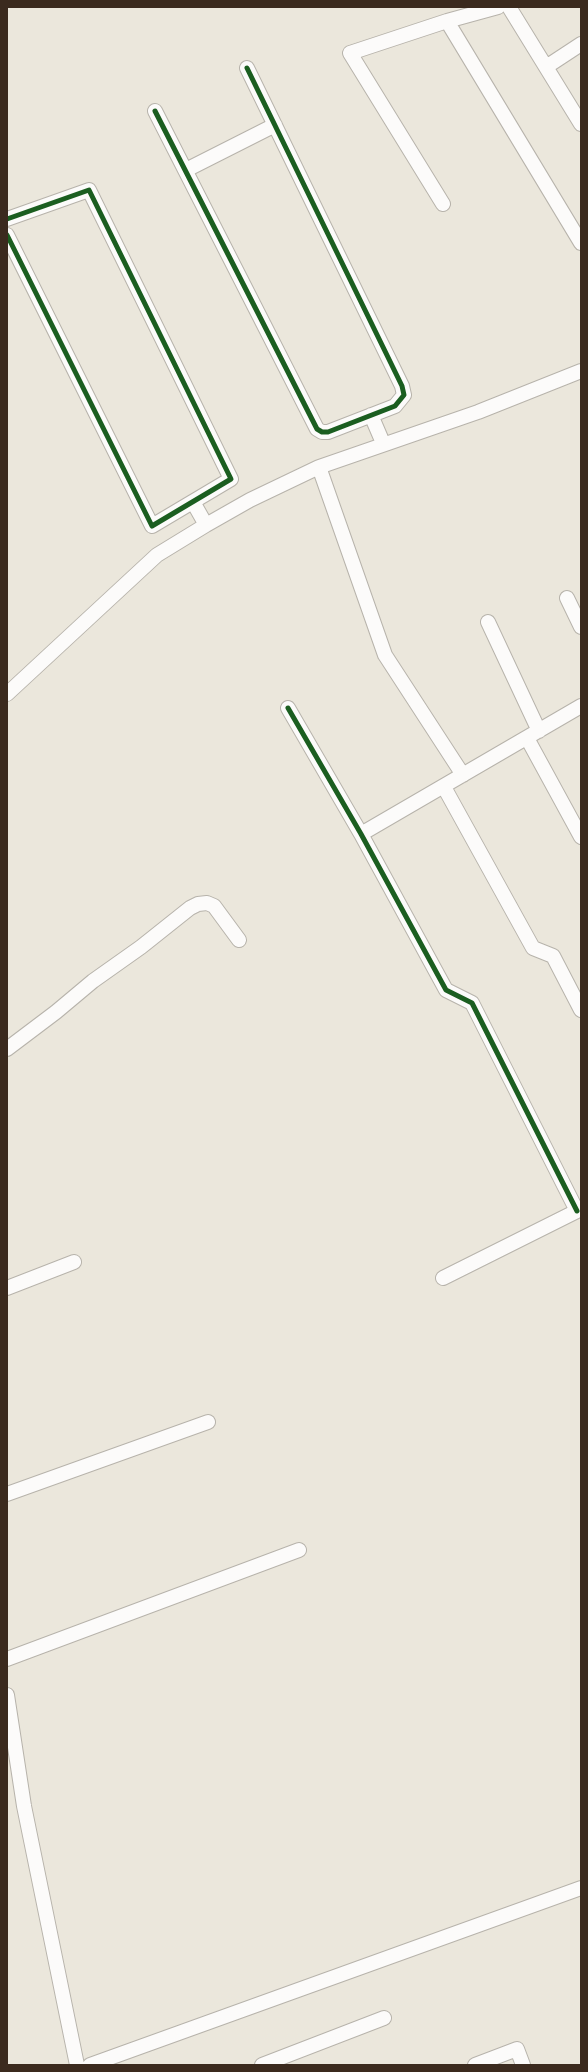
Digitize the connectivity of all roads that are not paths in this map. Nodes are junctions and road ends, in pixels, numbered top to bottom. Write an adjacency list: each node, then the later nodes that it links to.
1 (498, 7): 3 (street)
2 (509, 7): 5 (street)
3 (447, 21): 11 (street); 14 (street)
4 (581, 44): 5 (street)
5 (546, 66): 8 (street)
6 (247, 68): 9 (street)
7 (156, 111): 10 (street)
8 (581, 124)
9 (275, 125): 10 (street); 16 (street)
10 (186, 170): 16 (street)
11 (443, 204)
12 (7, 219): 19 (street)
13 (7, 235): 19 (street)
14 (581, 243)
15 (581, 370): 17 (street)
16 (371, 416): 17 (street)
17 (383, 443): 18 (street)
18 (319, 467): 20 (street); 28 (street)
19 (192, 502): 20 (street)
20 (206, 525): 24 (street)
21 (567, 598): 23 (street)
22 (488, 622): 27 (street)
23 (581, 627)
24 (7, 694)
25 (581, 706): 27 (street)
26 (288, 708): 30 (street)
27 (533, 735): 28 (street); 31 (street)
28 (463, 775): 29 (street)
29 (444, 787): 30 (street); 33 (street)
30 (361, 834): 35 (street)
31 (581, 837)
32 (239, 940): 34 (street)
33 (581, 1010)
34 (7, 1049)
35 (579, 1210): 37 (street)
36 (74, 1262): 38 (street)
37 (443, 1278)
38 (7, 1288)
39 (208, 1422): 40 (street)
40 (7, 1494)
41 (299, 1550): 42 (street)
42 (7, 1659)
43 (7, 1695): 46 (street)
44 (581, 1888): 47 (street)
45 (384, 2018): 48 (street)
46 (77, 2065)
47 (90, 2065)
48 (262, 2065)
49 (475, 2065): 50 (street)
50 (523, 2065)

